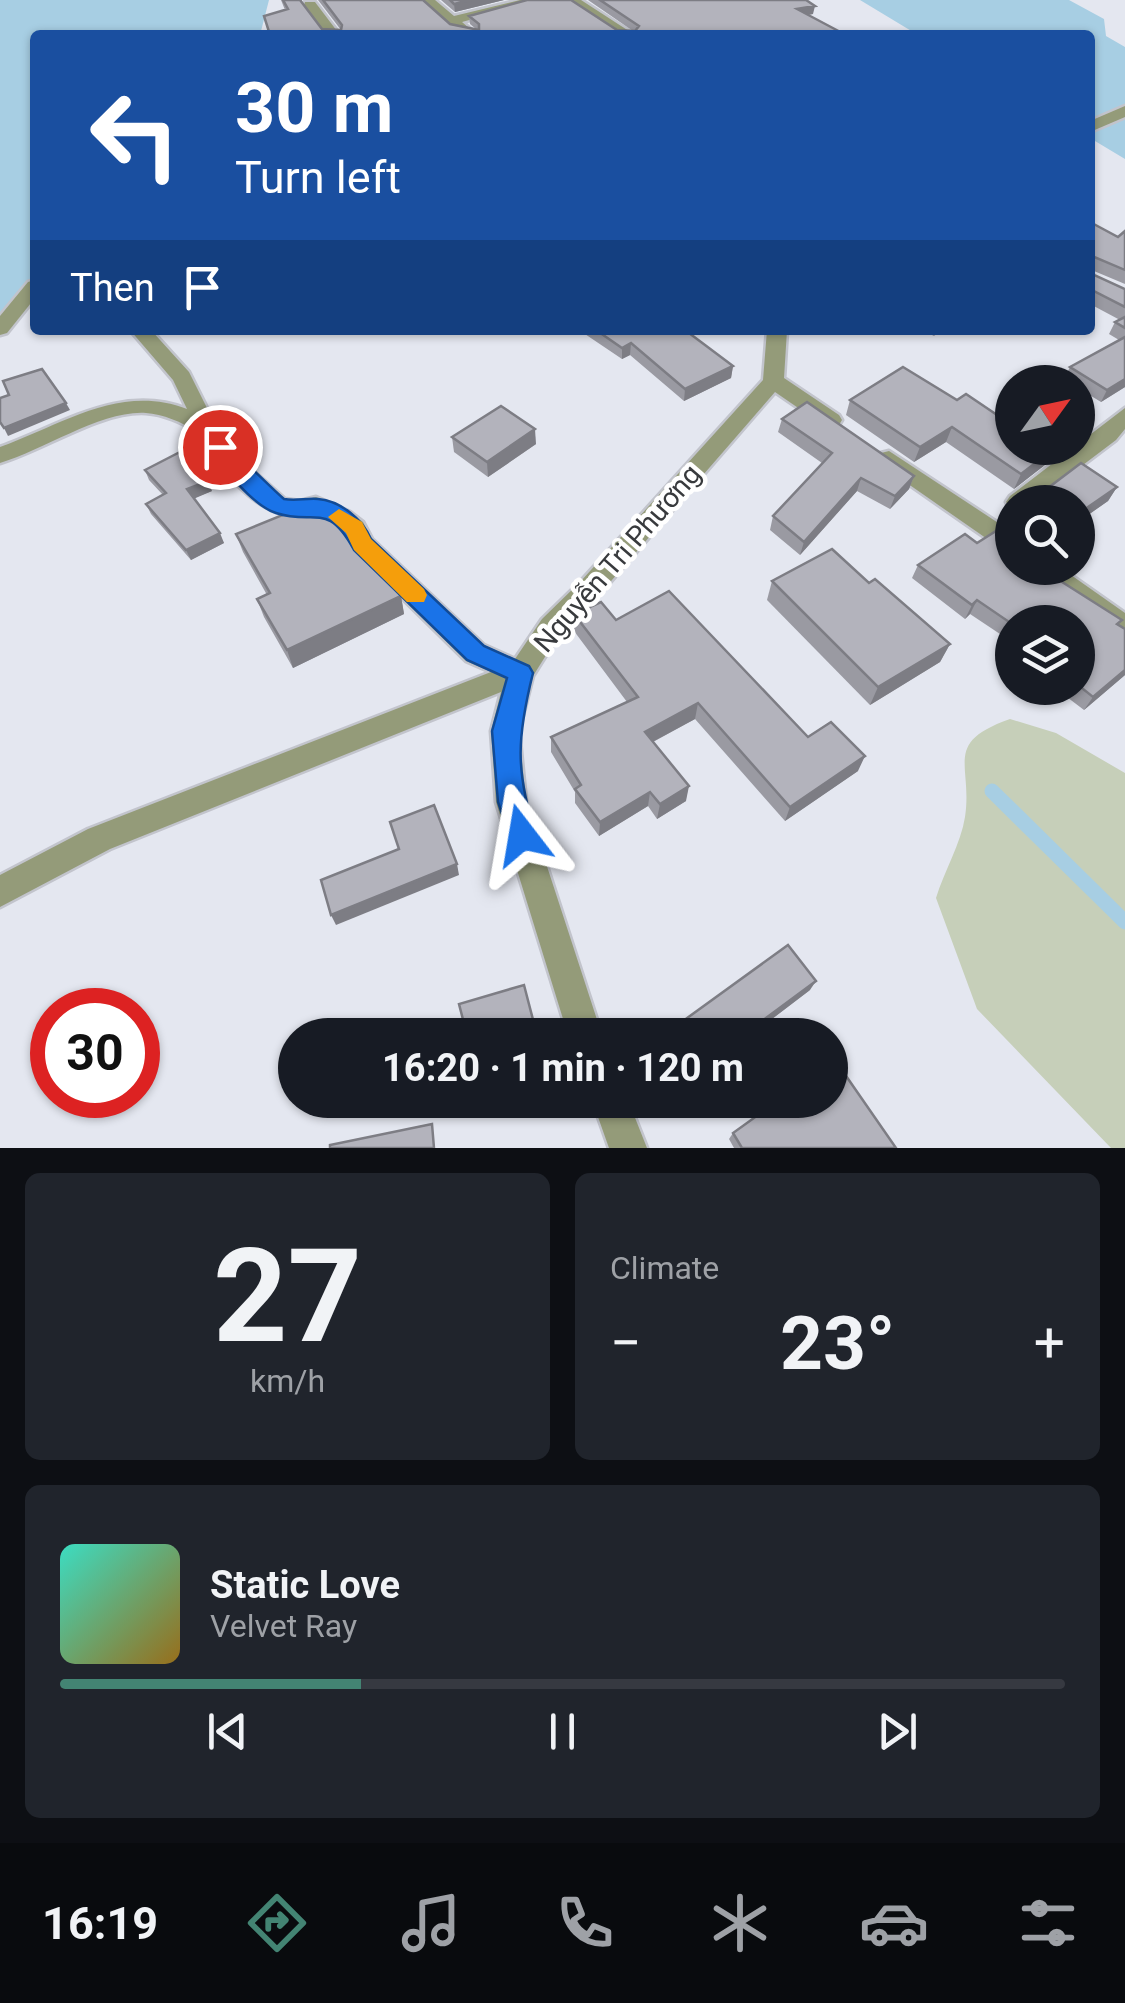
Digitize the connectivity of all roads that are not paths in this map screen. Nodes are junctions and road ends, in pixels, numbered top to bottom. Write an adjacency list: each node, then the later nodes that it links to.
1 (426, 0): 5 (street)
2 (536, 0): 5 (street)
3 (572, 0): 8 (street)
4 (310, 5): 6 (street)
5 (448, 21): 7 (street)
6 (330, 30)
7 (462, 30)
8 (620, 30)
9 (1125, 111): 10 (street)
10 (1095, 126)
11 (30, 292): 12 (street)
12 (0, 329)
13 (144, 335): 17 (street)
14 (777, 335): 15 (street)
15 (772, 381): 21 (street); 25 (street, Nguyễn Tri Phương)
16 (1125, 415): 19 (street)
17 (206, 428): 18 (street); 25 (street)
18 (0, 455)
19 (1040, 485)
20 (995, 520): 21 (street)
21 (988, 526): 22 (street)
22 (995, 531)
23 (1068, 585): 24 (street)
24 (1125, 626)
25 (520, 673): 26 (street); 27 (street, Nguyễn Tri Phương)
26 (0, 892)
27 (580, 1018)
28 (617, 1118): 29 (street)
29 (628, 1148)

